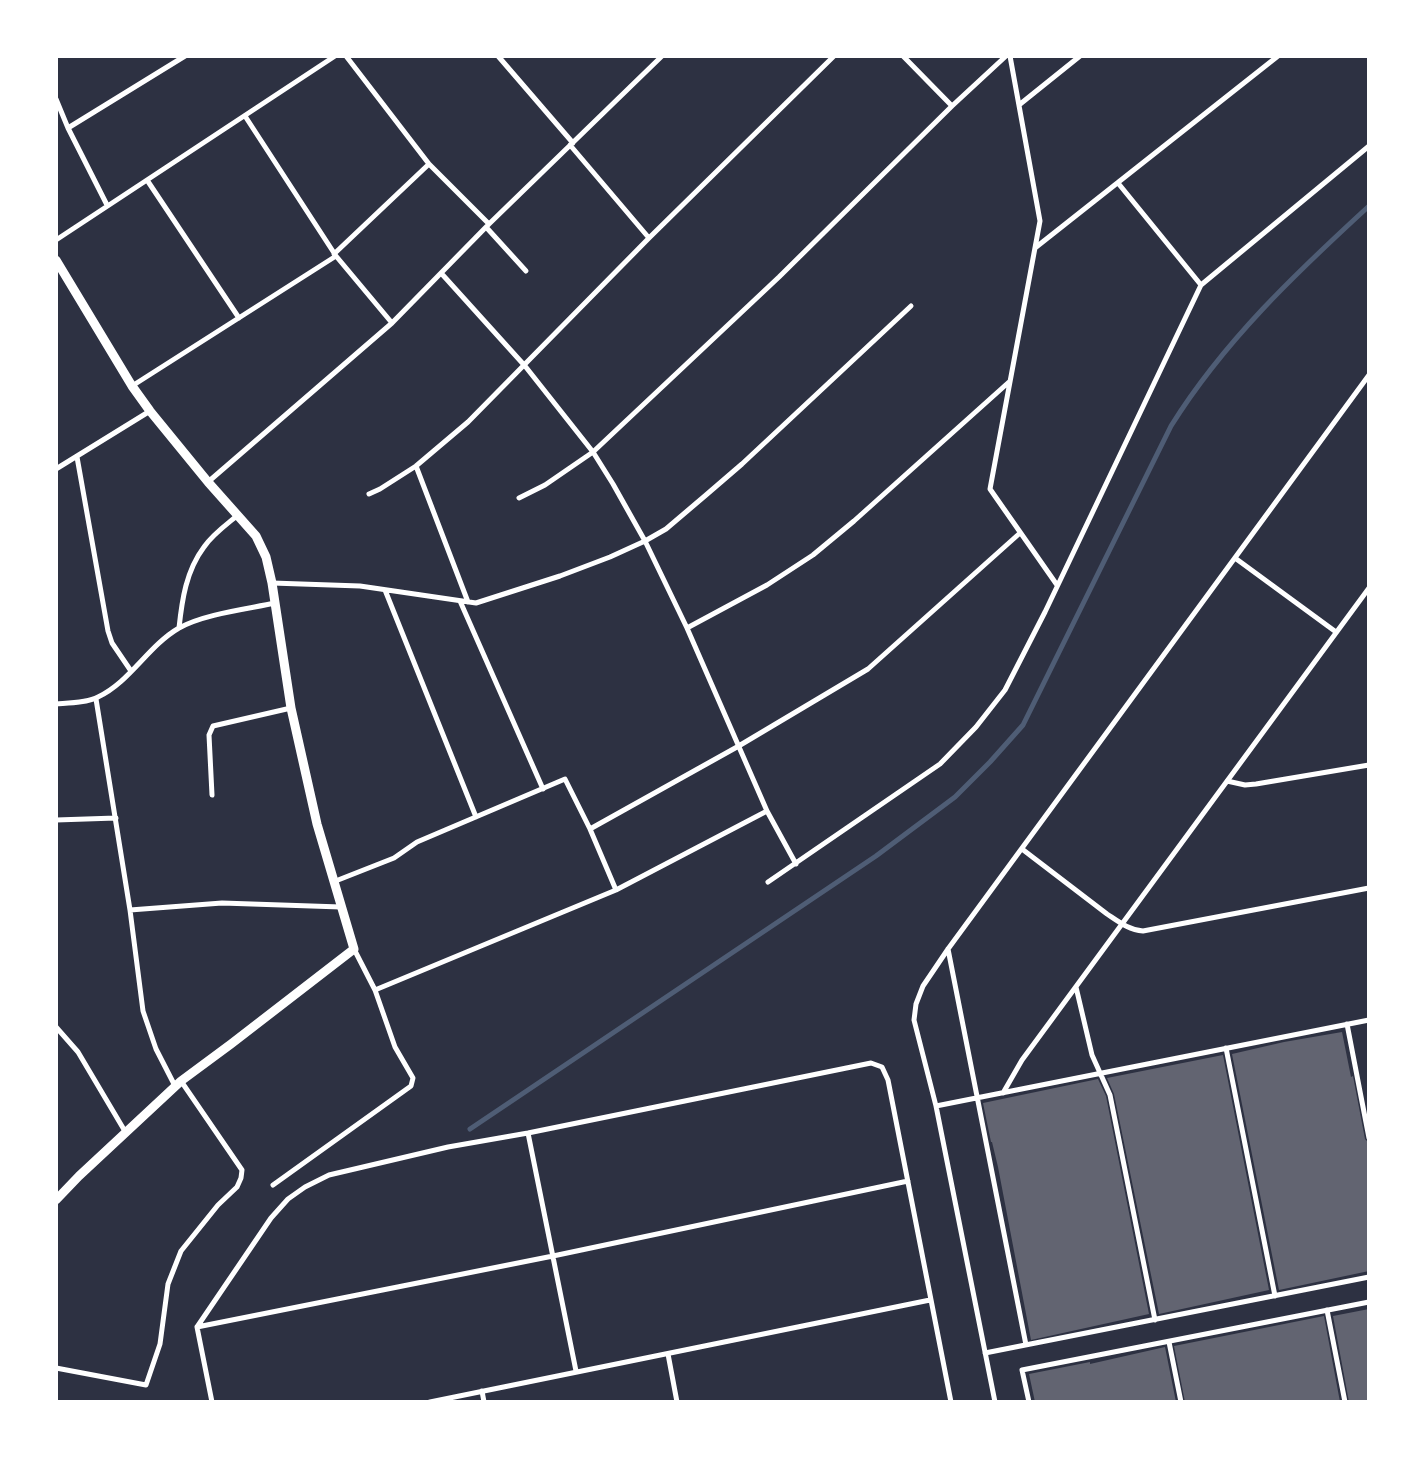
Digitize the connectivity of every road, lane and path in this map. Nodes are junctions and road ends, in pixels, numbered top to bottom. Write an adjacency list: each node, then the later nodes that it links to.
1 (185, 56): 15 (street)
2 (334, 56): 14 (street)
3 (346, 56): 18 (street)
4 (498, 56): 16 (street)
5 (834, 56): 23 (street)
6 (903, 56): 13 (street)
7 (1008, 56): 12 (street); 13 (street)
8 (1080, 56): 12 (street)
9 (1278, 56): 20 (street)
10 (658, 58): 16 (street)
11 (57, 103): 15 (street)
12 (1018, 105): 25 (street)
13 (952, 106): 39 (street)
14 (245, 116): 19 (street); 26 (street)
15 (68, 128): 21 (street)
16 (571, 144): 22 (street); 23 (street)
17 (1369, 146): 30 (street)
18 (428, 164): 22 (street); 26 (street)
19 (147, 180): 21 (street); 32 (street)
20 (1118, 184): 25 (street); 30 (street)
21 (107, 205): 24 (street)
22 (488, 226): 28 (street); 29 (street)
23 (649, 238): 34 (street)
24 (56, 240)
25 (1035, 248): 36 (street)
26 (335, 255): 32 (street); 33 (street)
27 (56, 260): 37 (street)
28 (526, 271)
29 (441, 273): 33 (street); 34 (street)
30 (1201, 285): 51 (street)
31 (911, 306): 48 (street)
32 (239, 318): 37 (street)
33 (392, 323): 43 (street)
34 (525, 366): 39 (street); 41 (street)
35 (1369, 375): 49 (street)
36 (1010, 382): 47 (street); 58 (street)
37 (132, 386): 38 (street)
38 (150, 411): 40 (street); 43 (street)
39 (593, 452): 45 (street); 48 (street)
40 (77, 457): 42 (street); 60 (street)
41 (416, 466): 44 (street); 55 (street)
42 (56, 469)
43 (208, 482): 46 (street)
44 (368, 494)
45 (518, 498)
46 (238, 515): 50 (street); 57 (street)
47 (1020, 533): 51 (street); 64 (street)
48 (645, 541): 55 (street); 58 (street)
49 (1235, 558): 59 (street); 74 (street)
50 (272, 583): 53 (street); 56 (street)
51 (1057, 585): 75 (street)
52 (1369, 588): 59 (street)
53 (385, 590): 54 (street); 70 (street)
54 (460, 601): 55 (street); 67 (street)
55 (468, 602)
56 (275, 603): 57 (street); 63 (street)
57 (179, 628): 60 (street)
58 (687, 628): 64 (street)
59 (1336, 632): 66 (street)
60 (131, 672): 61 (street)
61 (96, 699): 62 (street); 71 (street)
62 (56, 704)
63 (291, 708): 68 (street); 76 (street)
64 (737, 746): 69 (street); 73 (street)
65 (1369, 765): 66 (street)
66 (1227, 781): 82 (street)
67 (543, 789): 70 (street); 73 (street)
68 (212, 795)
69 (766, 811): 75 (street); 79 (street)
70 (476, 817): 76 (street)
71 (116, 818): 72 (street); 81 (street)
72 (56, 820)
73 (590, 829): 79 (street)
74 (1022, 849): 82 (street); 84 (street)
75 (796, 864): 77 (street)
76 (333, 882): 80 (street)
77 (768, 882)
78 (1369, 888): 82 (street)
79 (616, 890): 86 (street)
80 (341, 907): 81 (street); 83 (street)
81 (130, 910): 92 (street)
82 (1122, 924): 85 (street)
83 (354, 949): 86 (street); 92 (street)
84 (948, 949): 94 (street); 95 (street)
85 (1076, 987): 91 (street); 93 (street)
86 (375, 990): 100 (street)
87 (1369, 1020): 88 (street)
88 (1347, 1024): 90 (street); 98 (street)
89 (56, 1027): 96 (street)
90 (1226, 1048): 91 (street); 104 (street)
91 (1100, 1074): 93 (street); 108 (street)
92 (178, 1084): 96 (street); 114 (street)
93 (1003, 1093): 94 (street)
94 (977, 1098): 95 (street); 111 (street)
95 (936, 1106): 112 (street)
96 (126, 1133): 101 (street)
97 (528, 1133): 99 (street); 102 (street); 109 (street)
98 (1369, 1138)
99 (908, 1181): 102 (street); 105 (street)
100 (274, 1185)
101 (56, 1200)
102 (553, 1256): 109 (street); 115 (street)
103 (1369, 1277): 104 (street)
104 (1275, 1296): 108 (street)
105 (930, 1300): 113 (street); 121 (street)
106 (1369, 1302): 107 (street)
107 (1327, 1310): 110 (street); 125 (street)
108 (1155, 1320): 111 (street)
109 (197, 1327): 117 (street)
110 (1169, 1342): 123 (street); 124 (street)
111 (1026, 1345): 112 (street)
112 (985, 1353): 122 (street)
113 (668, 1354): 115 (street); 120 (street)
114 (56, 1368)
115 (576, 1371): 116 (street)
116 (482, 1391): 118 (street); 119 (street)
117 (212, 1402)
118 (430, 1402)
119 (484, 1402)
120 (677, 1402)
121 (951, 1402)
122 (994, 1402)
123 (1029, 1402)
124 (1181, 1402)
125 (1345, 1402)

